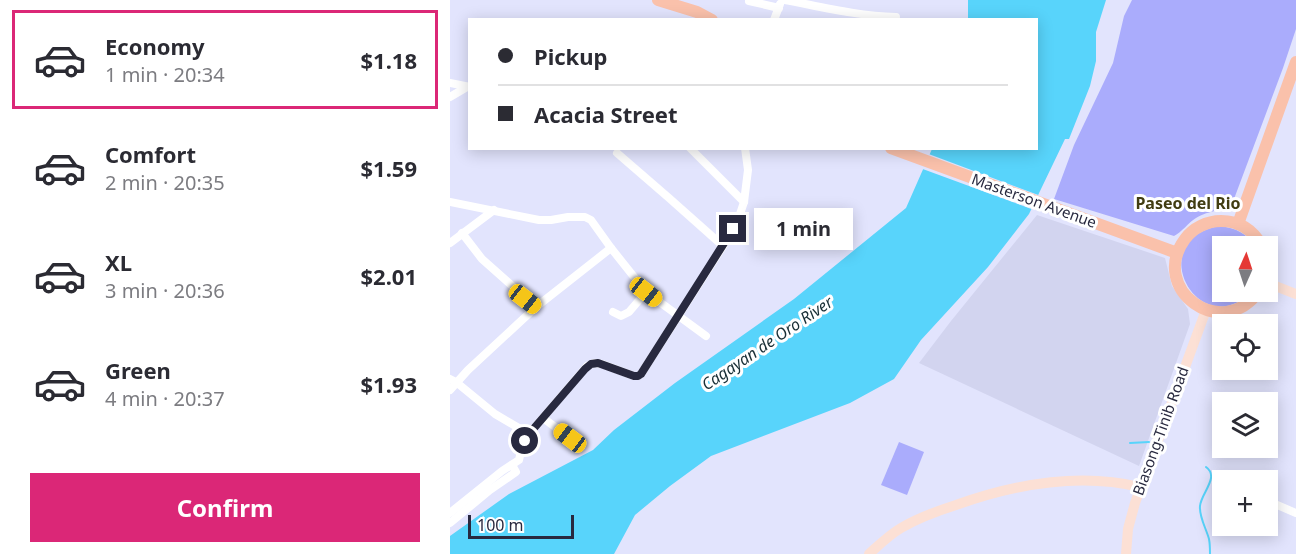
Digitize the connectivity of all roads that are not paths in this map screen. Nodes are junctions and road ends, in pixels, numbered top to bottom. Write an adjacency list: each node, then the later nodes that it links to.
1 (658, 0): 5 (main road)
2 (749, 1): 3 (street)
3 (782, 3): 6 (street); 7 (street)
4 (896, 17): 7 (street)
5 (708, 18)
6 (775, 18)
7 (881, 18)
8 (1296, 62): 19 (main road)
9 (450, 83): 10 (street)
10 (468, 87): 11 (street)
11 (450, 97)
12 (692, 150): 17 (street)
13 (745, 150): 17 (street)
14 (896, 150): 25 (main road, Masterson Avenue)
15 (616, 153): 23 (street)
16 (450, 202): 18 (street)
17 (744, 202): 23 (street)
18 (494, 210): 20 (street); 24 (street)
19 (1238, 224): 21 (main road); 25 (main road)
20 (462, 233): 22 (street); 30 (street)
21 (1254, 236)
22 (450, 243)
23 (723, 246): 33 (street)
24 (610, 248): 27 (street); 30 (street)
25 (1177, 253): 31 (main road)
26 (1278, 287): 28 (street)
27 (646, 292): 32 (street); 33 (street)
28 (1296, 294)
29 (1250, 302): 31 (main road)
30 (536, 307): 35 (street)
31 (1206, 310): 41 (street, Biasong-Tinib Road)
32 (613, 312)
33 (678, 316): 34 (street); 37 (street)
34 (706, 336)
35 (453, 380): 36 (street); 38 (street)
36 (450, 390)
37 (543, 418): 38 (street); 39 (street)
38 (529, 434): 40 (street)
39 (570, 438)
40 (512, 465): 43 (street); 45 (street)
41 (1140, 487): 46 (street); 47 (street, Biasong-Tinib Road)
42 (1278, 505): 44 (street)
43 (450, 513)
44 (1296, 513)
45 (450, 523)
46 (869, 554)
47 (1126, 554)

